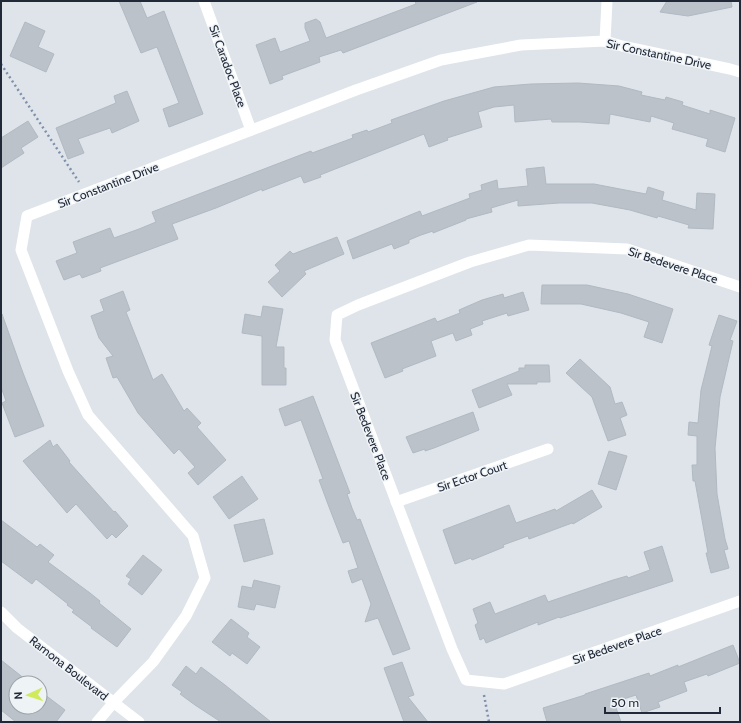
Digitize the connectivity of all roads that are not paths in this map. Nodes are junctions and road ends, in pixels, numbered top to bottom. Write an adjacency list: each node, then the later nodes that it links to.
1 (204, 1): 5 (street, Sir Caradoc Place)
2 (607, 1): 3 (street)
3 (605, 41): 4 (street, Sir Constantine Drive); 5 (street, Sir Constantine Drive)
4 (740, 72)
5 (252, 130): 11 (street, Sir Constantine Drive)
6 (740, 287): 8 (street, Sir Bedevere Place)
7 (548, 449): 8 (street, Sir Ector Court)
8 (396, 502): 9 (street, Sir Bedevere Place)
9 (740, 601)
10 (1, 612): 11 (street, Ramona Boulevard)
11 (114, 702): 12 (street); 13 (street, Ramona Boulevard)
12 (97, 722)
13 (139, 722)

